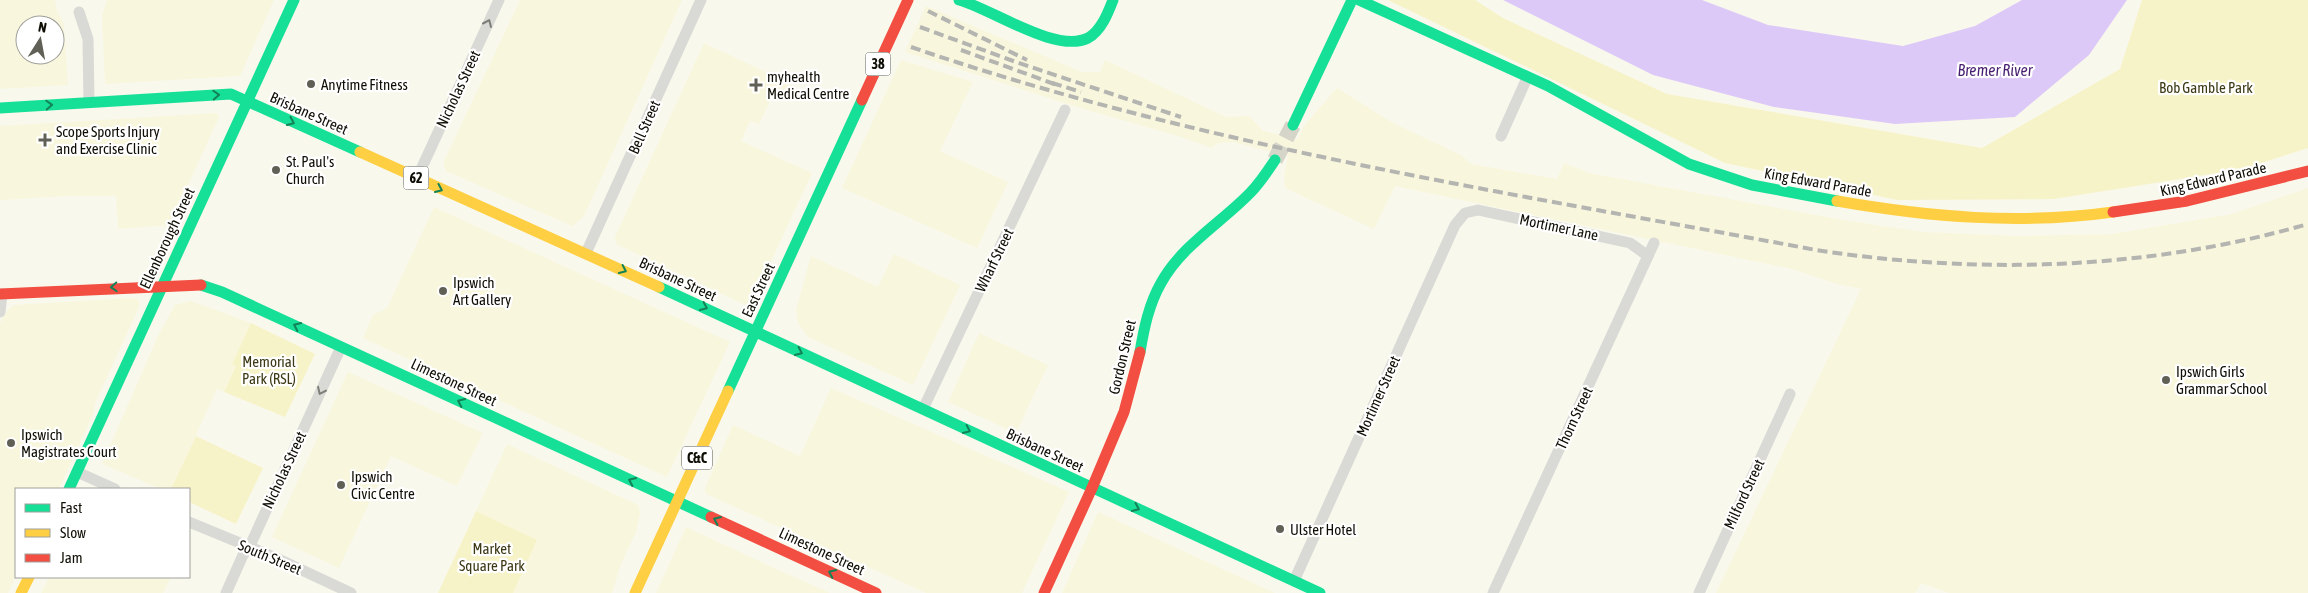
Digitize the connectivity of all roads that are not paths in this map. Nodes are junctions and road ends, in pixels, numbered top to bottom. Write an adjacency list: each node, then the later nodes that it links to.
1 (294, 0): 12 (main road, Ellenborough Street)
2 (498, 0): 19 (street, Nicholas Street, one-way to 2)
3 (701, 0): 22 (street, Bell Street)
4 (1113, 0): 7 (main road)
5 (1352, 0): 15 (main road)
6 (1359, 0): 10 (main road, King Edward Parade)
7 (966, 1)
8 (906, 2): 27 (main road, East Street / 38)
9 (79, 12): 11 (street)
10 (1527, 78): 16 (street); 18 (main road, King Edward Parade)
11 (89, 102): 12 (main road, Brisbane Street / 62, one-way to 12); 13 (main road, Brisbane Street / 62, one-way to 11)
12 (247, 102): 19 (main road, Brisbane Street / 62, one-way to 19); 24 (main road, Ellenborough Street)
13 (0, 108)
14 (1065, 110): 30 (street, Wharf Street)
15 (1293, 125)
16 (1500, 136)
17 (1275, 160): 34 (main road, Gordon Street)
18 (2308, 170)
19 (417, 178): 22 (main road, Brisbane Street / 62, one-way to 22)
20 (1465, 213): 23 (street, Mortimer Lane); 39 (street, Mortimer Street)
21 (1654, 243): 23 (street, Thorn Street)
22 (586, 253): 27 (main road, Brisbane Street / 62, one-way to 27)
23 (1648, 256): 47 (street, Thorn Street)
24 (163, 284): 25 (main road, Limestone Street, one-way to 25); 28 (main road, Limestone Street, one-way to 24); 31 (main road, Ellenborough Street)
25 (1, 294): 26 (street)
26 (0, 312)
27 (755, 331): 30 (main road, Brisbane Street, one-way to 30); 35 (main road, East Street / C&C)
28 (341, 347): 35 (main road, Limestone Street, one-way to 28); 37 (street, Nicholas Street, one-way to 37)
29 (1790, 394): 48 (street, Milford Street)
30 (923, 409): 34 (main road, Brisbane Street, one-way to 34)
31 (77, 472): 32 (main road, Ellenborough Street); 33 (street)
32 (69, 488)
33 (114, 488)
34 (1092, 488): 39 (main road, Brisbane Street, one-way to 39); 45 (main road, Gordon Street)
35 (677, 501): 43 (main road, East Street); 44 (main road, Limestone Street, one-way to 35)
36 (190, 522): 37 (street, South Street)
37 (249, 548): 41 (street, Nicholas Street); 42 (street, South Street)
38 (28, 578): 40 (main road)
39 (1294, 581): 46 (main road, Brisbane Street)
40 (21, 593)
41 (226, 593)
42 (351, 593)
43 (635, 593)
44 (876, 593)
45 (1044, 593)
46 (1320, 593)
47 (1494, 593)
48 (1699, 593)

